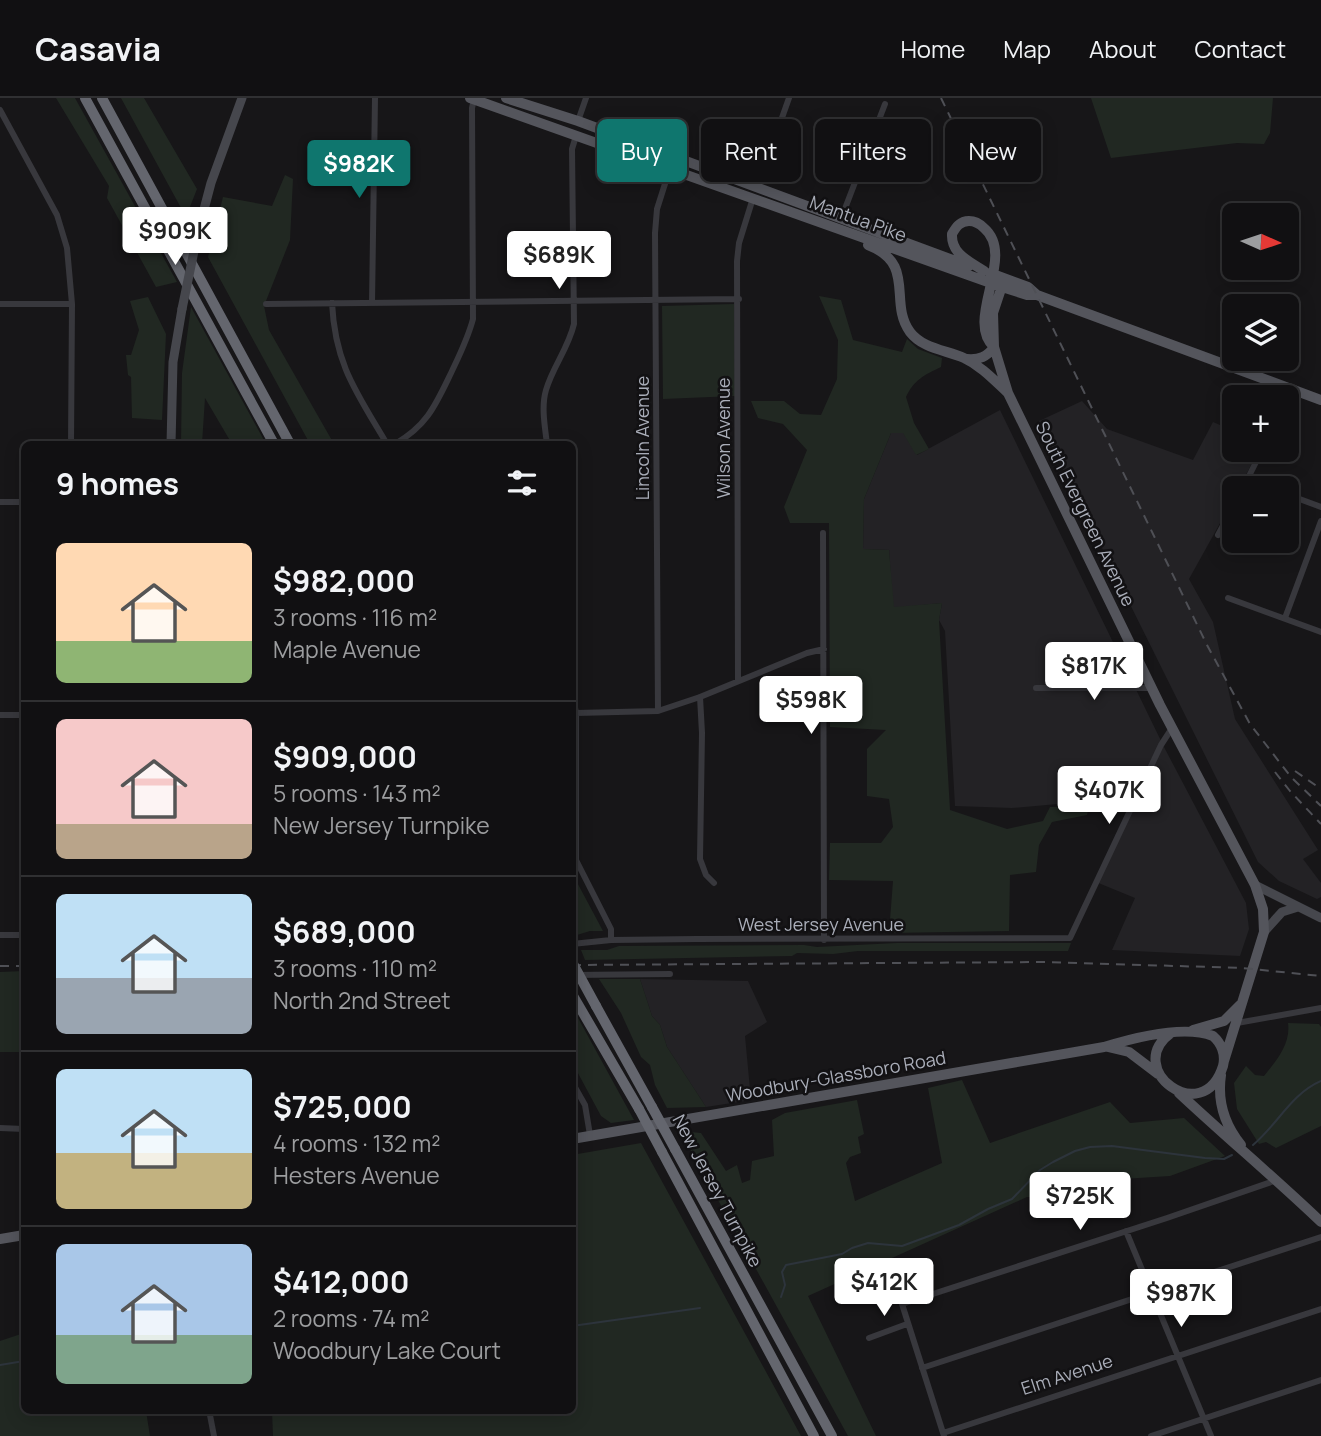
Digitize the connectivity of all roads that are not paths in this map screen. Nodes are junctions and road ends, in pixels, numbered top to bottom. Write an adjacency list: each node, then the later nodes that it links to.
1 (85, 98): 40 (highway)
2 (102, 98): 41 (highway)
3 (242, 98): 39 (main road, bridge)
4 (375, 98): 28 (street)
5 (506, 98): 11 (main road, Mantua Pike)
6 (586, 98): 11 (street)
7 (789, 98): 18 (street, Wilson Avenue)
8 (472, 99): 14 (main road, Mantua Pike); 26 (street)
9 (885, 104): 20 (street)
10 (0, 110): 12 (street)
11 (578, 121): 18 (main road, Mantua Pike)
12 (7, 122): 13 (street); 30 (street)
13 (0, 127)
14 (576, 136): 15 (main road, Mantua Pike); 24 (street)
15 (597, 143)
16 (687, 173): 18 (main road, Mantua Pike)
17 (666, 182): 25 (street, Lincoln Avenue)
18 (755, 193): 19 (main road, Mantua Pike); 20 (main road, Mantua Pike); 23 (street, Wilson Avenue)
19 (808, 218): 21 (main road, Mantua Pike); 33 (main road)
20 (841, 219): 21 (main road, Mantua Pike)
21 (989, 276): 21 (main road, South Evergreen Avenue); 22 (main road, Mantua Pike); 32 (main road, South Evergreen Avenue)
22 (1004, 283): 32 (main road, South Evergreen Avenue); 34 (main road, Mantua Pike)
23 (739, 299): 25 (street); 57 (street, Wilson Avenue)
24 (573, 301): 25 (street); 26 (street); 44 (street)
25 (656, 301): 61 (street, Lincoln Avenue)
26 (474, 302): 28 (street); 43 (street)
27 (332, 303): 28 (street); 31 (street); 42 (street)
28 (372, 303)
29 (0, 304): 30 (street)
30 (72, 304): 38 (street)
31 (266, 304)
32 (994, 347): 33 (main road); 36 (main road, South Evergreen Avenue)
33 (963, 358): 36 (main road)
34 (1279, 385)
35 (1299, 392): 37 (main road, Mantua Pike)
36 (1008, 393): 59 (main road, South Evergreen Avenue)
37 (1321, 400)
38 (71, 441)
39 (172, 441)
40 (272, 441)
41 (288, 441)
42 (385, 441)
43 (400, 441)
44 (547, 441)
45 (1299, 499): 48 (street)
46 (0, 502): 47 (street)
47 (21, 502)
48 (1321, 507)
49 (1321, 521): 54 (street)
50 (1222, 528): 52 (street)
51 (823, 533): 56 (street)
52 (1218, 535)
53 (1228, 598): 54 (street)
54 (1285, 618): 55 (street)
55 (1321, 632)
56 (824, 649): 57 (street); 74 (street)
57 (738, 680): 60 (street)
58 (1035, 688): 59 (street)
59 (1152, 688): 65 (main road, South Evergreen Avenue)
60 (700, 697): 61 (street); 66 (street)
61 (658, 711): 62 (street)
62 (576, 713): 73 (street)
63 (0, 715): 64 (street)
64 (21, 715)
65 (1172, 728): 67 (main road, South Evergreen Avenue); 74 (street, West Jersey Avenue)
66 (714, 883)
67 (1255, 886): 68 (main road); 70 (main road, South Evergreen Avenue)
68 (1298, 907): 69 (main road); 70 (main road)
69 (1321, 918)
70 (1264, 932): 79 (main road, South Evergreen Avenue)
71 (0, 935): 72 (street)
72 (21, 935)
73 (611, 940): 74 (street, West Jersey Avenue); 75 (street, West Jersey Avenue)
74 (824, 940)
75 (576, 944)
76 (576, 969): 112 (highway, New Jersey Turnpike, bridge)
77 (670, 974): 78 (street)
78 (576, 975)
79 (1244, 999): 82 (main road, South Evergreen Avenue); 83 (main road)
80 (576, 1002): 111 (highway, New Jersey Turnpike, bridge)
81 (1321, 1008): 82 (street)
82 (1237, 1023): 86 (main road, South Evergreen Avenue)
83 (1186, 1032): 84 (main road); 86 (main road)
84 (1171, 1034): 85 (main road, Woodbury-Glassboro Road); 87 (main road)
85 (1104, 1047): 87 (main road, Woodbury-Glassboro Road); 91 (main road, Woodbury-Glassboro Road)
86 (1223, 1064): 87 (main road); 93 (main road, South Evergreen Avenue)
87 (1167, 1081): 93 (main road, South Evergreen Avenue)
88 (576, 1089): 91 (street)
89 (0, 1128): 90 (street)
90 (21, 1129)
91 (590, 1135): 92 (main road, Woodbury-Glassboro Road)
92 (576, 1138)
93 (1251, 1158): 94 (main road, South Evergreen Avenue)
94 (1277, 1180): 95 (main road, South Evergreen Avenue); 96 (street)
95 (1321, 1222)
96 (1126, 1231): 100 (street); 102 (street)
97 (21, 1236): 99 (main road)
98 (1321, 1237): 100 (street)
99 (0, 1240)
100 (1151, 1293): 104 (street); 105 (street)
101 (1321, 1309): 104 (street, Elm Avenue)
102 (907, 1324): 103 (street); 105 (street)
103 (869, 1338)
104 (1177, 1356): 108 (street); 109 (street, Elm Avenue)
105 (922, 1368): 109 (street)
106 (1321, 1380): 108 (street)
107 (210, 1414): 110 (street)
108 (1204, 1418): 113 (street); 114 (street)
109 (944, 1434)
110 (214, 1436)
111 (814, 1436)
112 (832, 1436)
113 (1150, 1436)
114 (1211, 1436)

